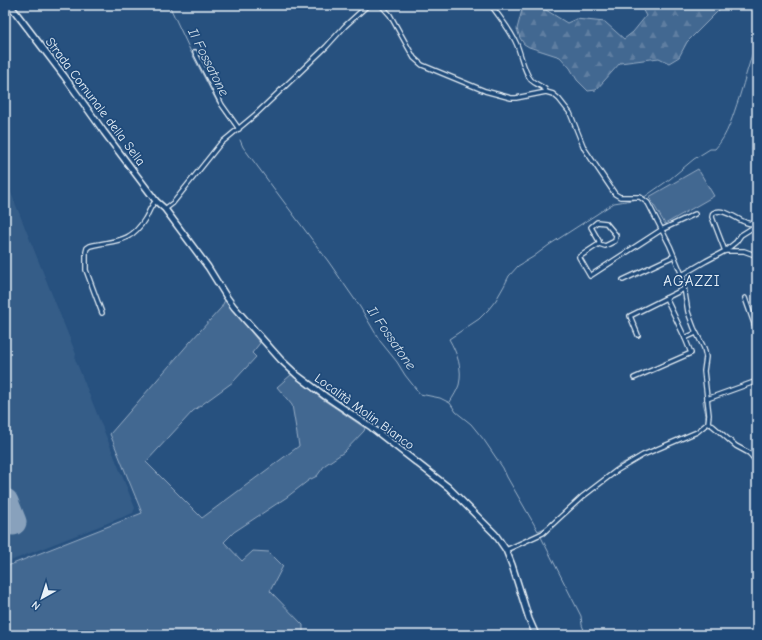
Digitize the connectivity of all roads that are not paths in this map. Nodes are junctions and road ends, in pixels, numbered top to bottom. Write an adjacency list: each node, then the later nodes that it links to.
1 (10, 5): 8 (street, Strada Comunale della Sella)
2 (368, 5): 7 (street)
3 (381, 5): 6 (street)
4 (491, 5): 6 (street)
5 (195, 52): 7 (street)
6 (546, 92): 12 (street)
7 (239, 129): 9 (street)
8 (156, 201): 9 (street, Strada Comunale della Sella); 22 (street)
9 (165, 209): 32 (street, Località Molin Bianco)
10 (695, 214): 12 (street)
11 (757, 224): 14 (street); 14 (street)
12 (661, 230): 13 (street); 15 (street)
13 (599, 244): 13 (street)
14 (725, 251): 16 (street); 17 (street)
15 (674, 256): 17 (street); 18 (street)
16 (757, 258)
17 (682, 275): 19 (street)
18 (623, 280)
19 (684, 289): 20 (street); 24 (street)
20 (666, 298): 25 (street); 26 (street)
21 (745, 298): 23 (street)
22 (102, 313)
23 (757, 332)
24 (696, 333): 26 (street); 29 (street)
25 (638, 335)
26 (685, 338): 27 (street)
27 (634, 378)
28 (757, 381): 29 (street)
29 (707, 399): 30 (street)
30 (708, 422): 31 (street); 32 (street)
31 (757, 462)
32 (506, 550): 33 (street, Località Molin Bianco)
33 (536, 635)

